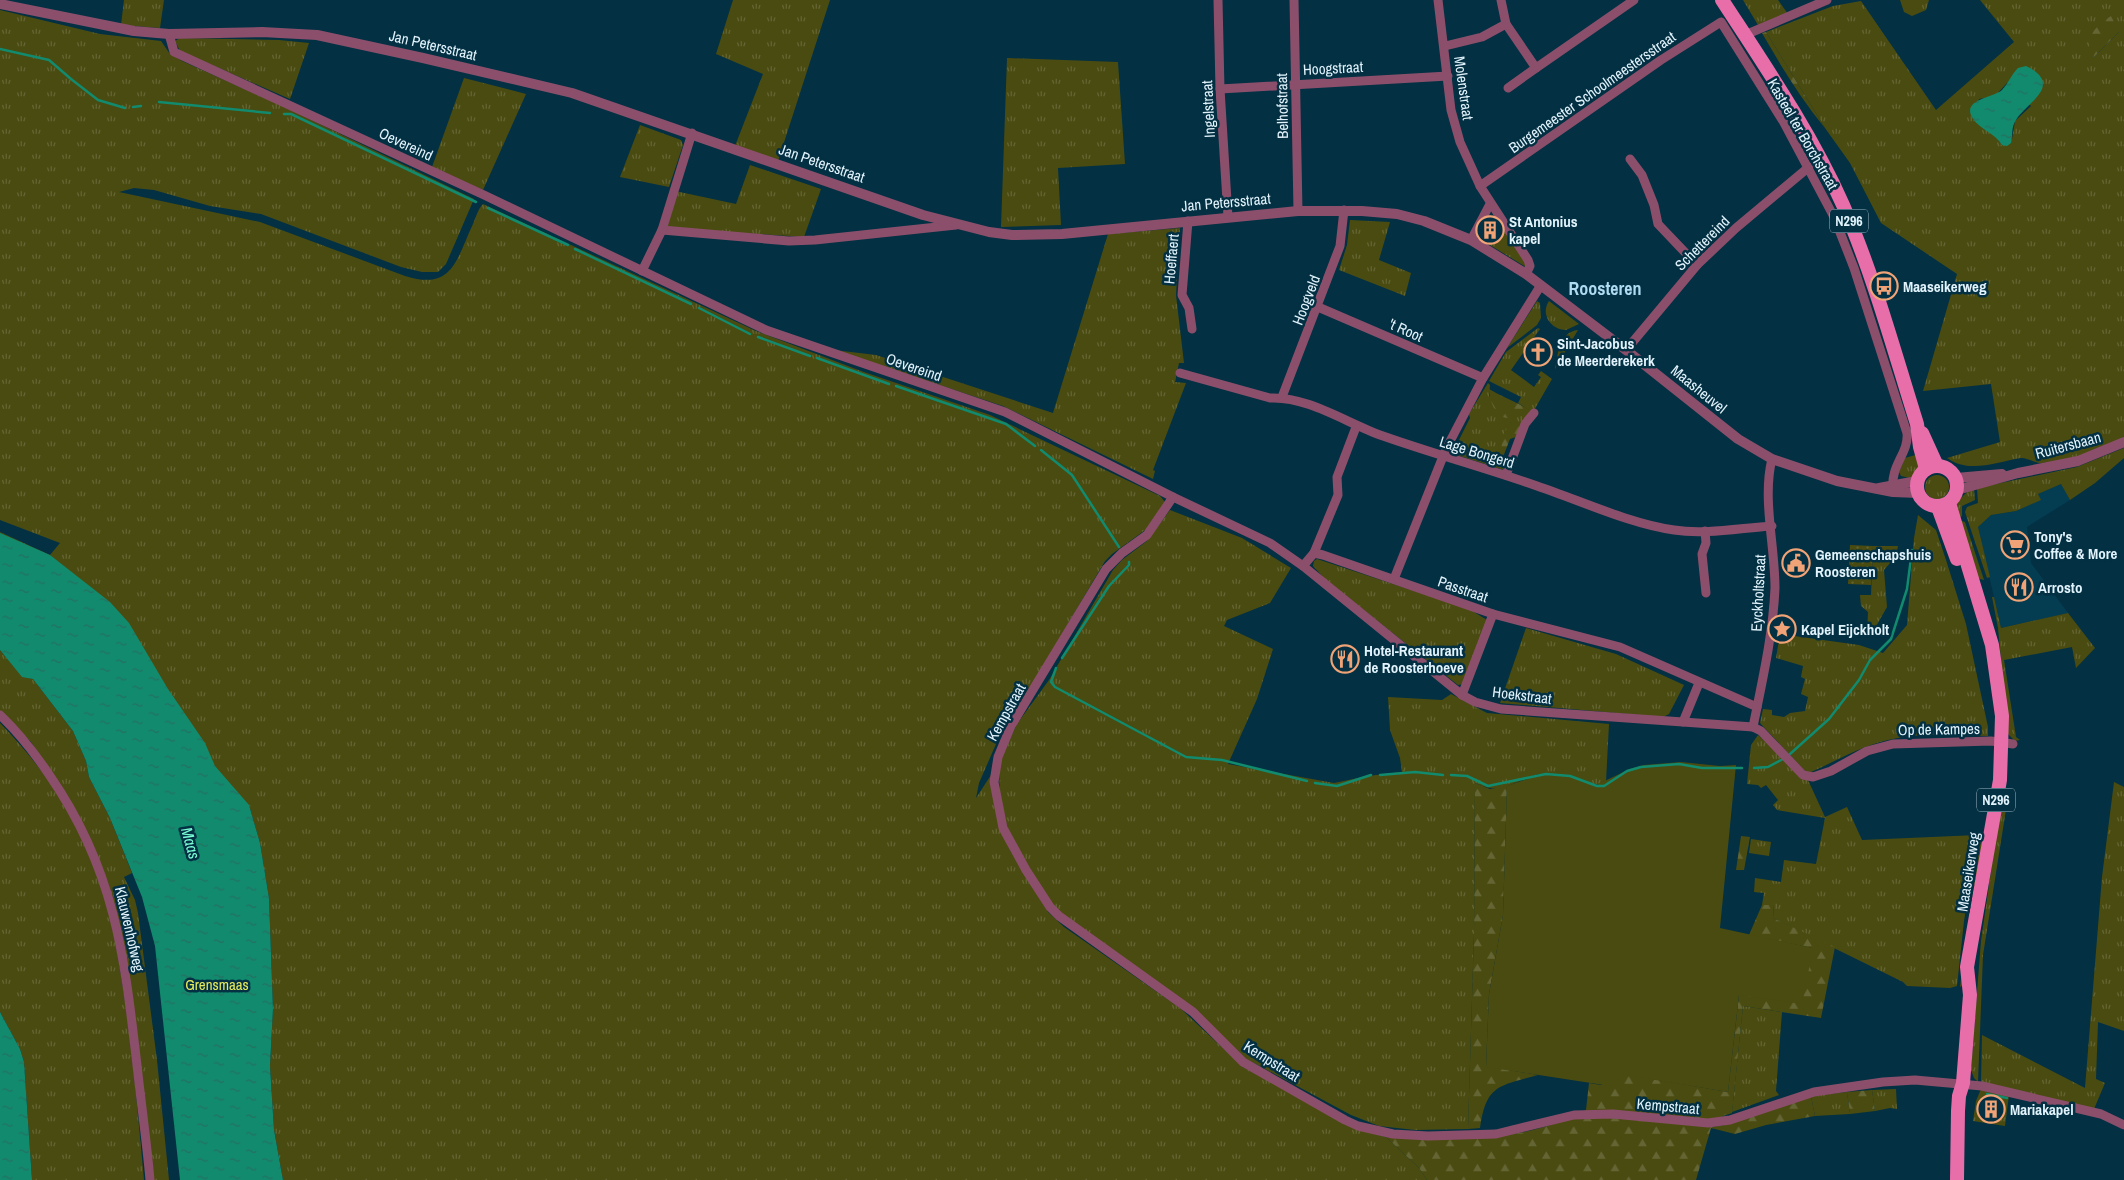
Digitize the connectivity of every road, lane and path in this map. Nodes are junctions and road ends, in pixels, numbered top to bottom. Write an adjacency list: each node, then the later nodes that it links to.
1 (1218, 0): 18 (street, Ingelstraat)
2 (1294, 0): 16 (street, Belhofstraat)
3 (1438, 0): 13 (street, Molenstraat)
4 (1501, 0): 10 (street)
5 (1634, 0): 14 (street)
6 (1722, 0): 12 (main road, N296)
7 (1827, 0): 12 (street)
8 (0, 4): 11 (street, Jan Petersstraat)
9 (1721, 22): 21 (street, Kasteel ter Borchstraat); 22 (street, Burgemeester Schoolmeestersstraat)
10 (1506, 24): 13 (street); 14 (street)
11 (169, 34): 19 (street, Jan Petersstraat); 32 (street, Oevereind)
12 (1745, 35): 46 (main road, N296)
13 (1445, 46): 15 (street, Molenstraat)
14 (1536, 68): 17 (street)
15 (1448, 76): 16 (street, Hoogstraat); 22 (street, Molenstraat)
16 (1296, 84): 18 (street, Hoogstraat); 24 (street, Belhofstraat)
17 (1508, 88)
18 (1220, 89): 26 (street, Ingelstraat)
19 (692, 133): 28 (street, Jan Petersstraat); 29 (street)
20 (1630, 158): 31 (street)
21 (1809, 167): 31 (street, Schettereind); 50 (street, Kasteel ter Borchstraat)
22 (1480, 186): 23 (street, Molenstraat)
23 (1490, 204): 30 (street); 33 (street, Molenstraat)
24 (1298, 210): 25 (street, Jan Petersstraat); 26 (street, Jan Petersstraat)
25 (1344, 210): 30 (street, Jan Petersstraat); 35 (street, Hoogveld)
26 (1228, 217): 27 (street, Jan Petersstraat)
27 (1188, 221): 28 (street, Jan Petersstraat); 36 (street, Hoeffaert)
28 (959, 225): 29 (street)
29 (662, 230): 32 (street)
30 (1471, 240): 33 (street, Maasheuvel)
31 (1697, 265): 37 (street, Schettereind)
32 (642, 271): 51 (street, Oevereind)
33 (1526, 274): 34 (street, Maasheuvel)
34 (1541, 285): 37 (street, Maasheuvel); 39 (street)
35 (1318, 307): 39 (street, 't Root); 40 (street, Hoogveld)
36 (1192, 329)
37 (1626, 350): 45 (street, Maasheuvel)
38 (1180, 373): 40 (street, Lage Bongerd)
39 (1483, 378): 44 (street)
40 (1282, 397): 42 (street, Lage Bongerd)
41 (1534, 413): 47 (street)
42 (1356, 427): 44 (street, Lage Bongerd); 55 (street)
43 (2124, 442): 48 (street, Ruitersbaan)
44 (1443, 455): 47 (street, Lage Bongerd); 57 (street)
45 (1772, 459): 50 (street, Maasheuvel); 53 (street, Eyckholtstraat)
46 (1931, 467): 48 (main road); 49 (main road)
47 (1506, 475): 54 (street, Lage Bongerd)
48 (1956, 484): 52 (main road)
49 (1918, 487): 50 (street, Maasheuvel); 52 (main road)
50 (1892, 488)
51 (1173, 497): 56 (street); 67 (street, Kempstraat)
52 (1943, 505): 66 (main road, Maaseikerweg / N296)
53 (1772, 526): 54 (street, Lage Bongerd); 62 (street, Eyckholtstraat)
54 (1705, 531): 58 (street)
55 (1314, 553): 56 (street); 57 (street, Passtraat)
56 (1303, 566): 61 (street, Hoekstraat)
57 (1394, 579): 59 (street, Passtraat)
58 (1706, 593)
59 (1493, 614): 60 (street, Passtraat); 61 (street)
60 (1699, 683): 62 (street, Passtraat); 64 (street)
61 (1462, 695): 64 (street, Hoekstraat)
62 (1757, 707): 65 (street, Eyckholtstraat)
63 (0, 715): 71 (street, Klauwenhofweg)
64 (1683, 722): 65 (street, Hoekstraat)
65 (1753, 728): 66 (street, Op de Kampes)
66 (2002, 742): 67 (main road, Maaseikerweg / N296)
67 (1964, 1083): 68 (street, Kempstraat); 72 (main road, Maaseikerweg / N296)
68 (2105, 1116): 69 (street); 70 (street)
69 (2124, 1118)
70 (2124, 1125)
71 (150, 1180)
72 (1957, 1180)

